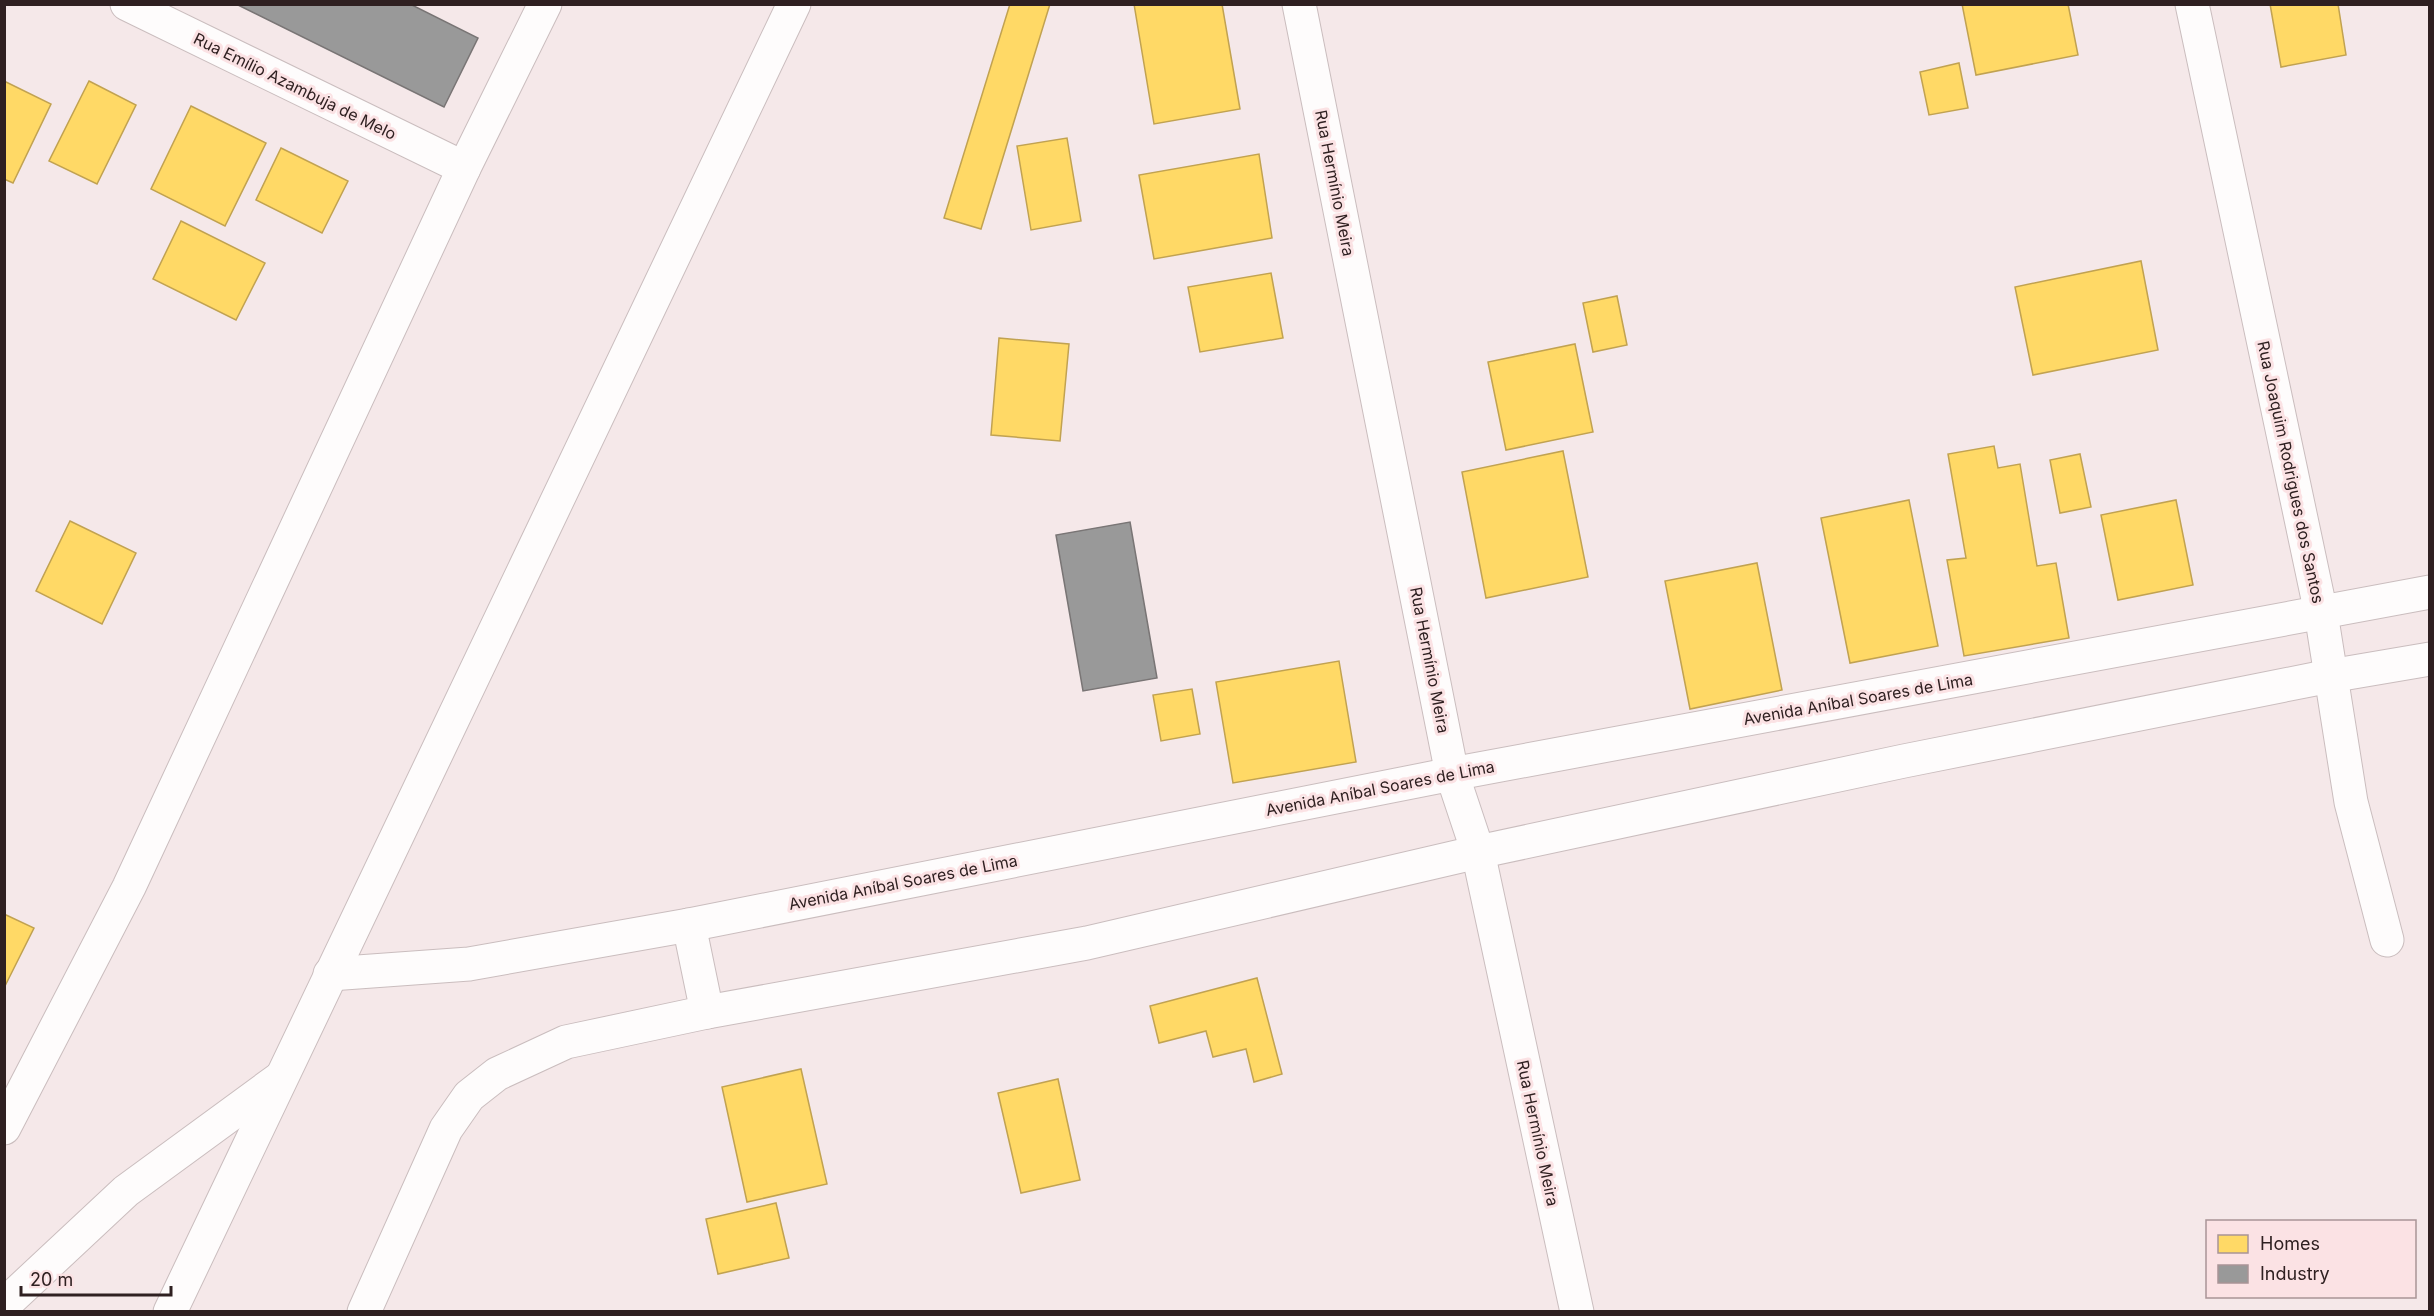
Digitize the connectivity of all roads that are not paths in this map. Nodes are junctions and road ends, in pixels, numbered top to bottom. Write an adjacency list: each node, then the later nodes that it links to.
1 (127, 4): 6 (street, Rua Emílio Azambuja de Melo)
2 (545, 4): 6 (street)
3 (794, 4): 15 (street)
4 (1299, 4): 11 (street, Rua Hermínio Meira)
5 (2193, 4): 8 (street, Rua Joaquim Rodrigues dos Santos)
6 (464, 168): 18 (street)
7 (2430, 592): 8 (street, Avenida Aníbal Soares de Lima)
8 (2321, 613): 10 (street, Rua Joaquim Rodrigues dos Santos); 11 (street, Avenida Aníbal Soares de Lima)
9 (2430, 659): 10 (street)
10 (2330, 676): 12 (street); 14 (street, Rua Joaquim Rodrigues dos Santos)
11 (1452, 774): 12 (street, Rua Hermínio Meira); 13 (street, Avenida Aníbal Soares de Lima)
12 (1478, 852): 16 (street); 22 (street, Rua Hermínio Meira)
13 (688, 925): 15 (street, Avenida Aníbal Soares de Lima); 16 (street)
14 (2387, 940)
15 (330, 974): 17 (street)
16 (707, 1012): 21 (street)
17 (279, 1079): 19 (street); 20 (street)
18 (4, 1128)
19 (4, 1305)
20 (170, 1311)
21 (364, 1311)
22 (1577, 1311)

